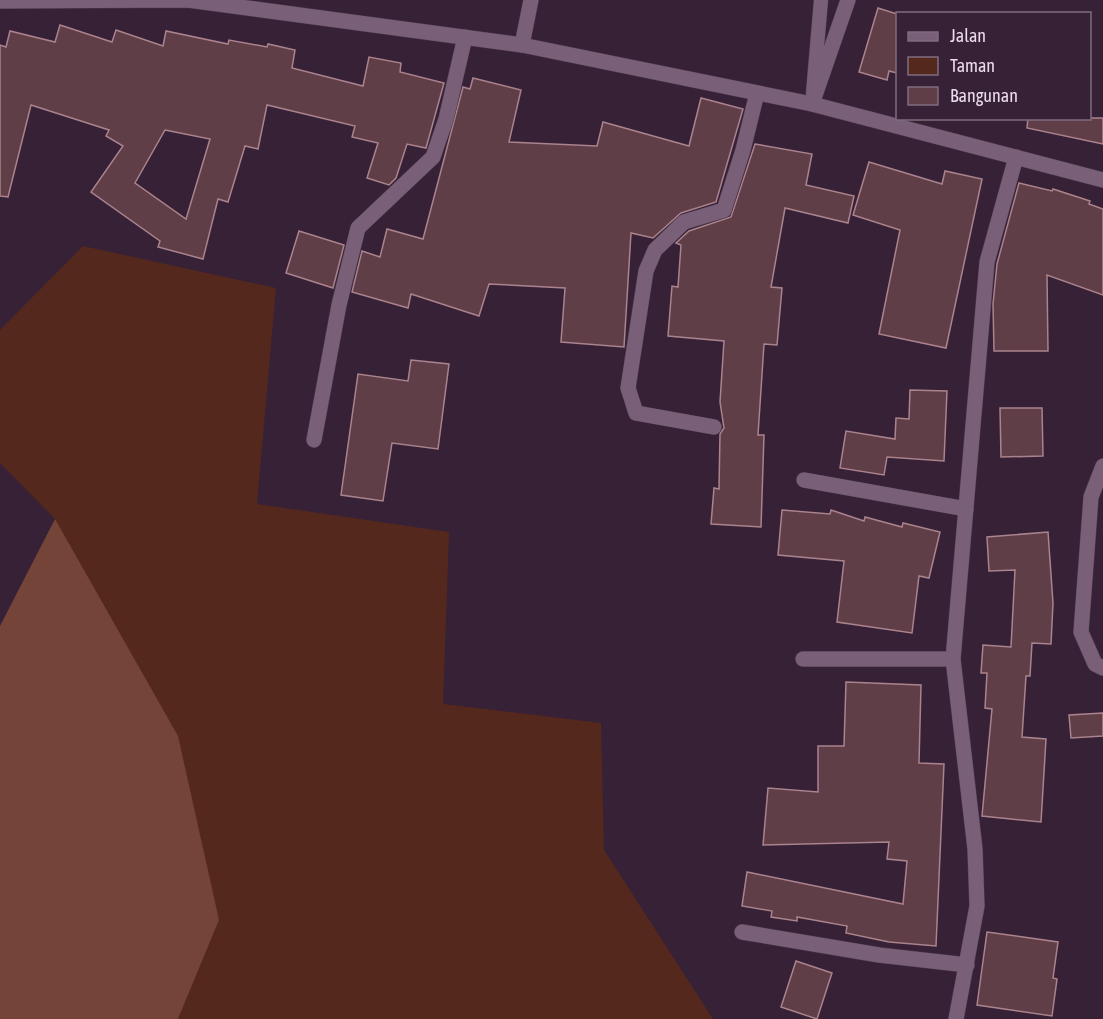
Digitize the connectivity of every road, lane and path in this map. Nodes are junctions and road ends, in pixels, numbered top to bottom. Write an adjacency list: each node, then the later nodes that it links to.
1 (188, 0): 5 (street); 6 (street)
2 (531, 0): 7 (street)
3 (821, 0): 9 (lane)
4 (848, 0): 9 (street)
5 (0, 2)
6 (465, 37): 7 (street); 13 (street)
7 (522, 45): 8 (street)
8 (757, 93): 9 (street); 12 (street)
9 (812, 104): 10 (street)
10 (1016, 157): 11 (street); 16 (street)
11 (1103, 180)
12 (714, 427)
13 (314, 440)
14 (1103, 466): 19 (street)
15 (804, 480): 16 (street)
16 (966, 509): 17 (street)
17 (953, 659): 18 (street); 21 (street)
18 (803, 660)
19 (1103, 668)
20 (742, 932): 21 (street)
21 (967, 965): 22 (street)
22 (956, 1019)

